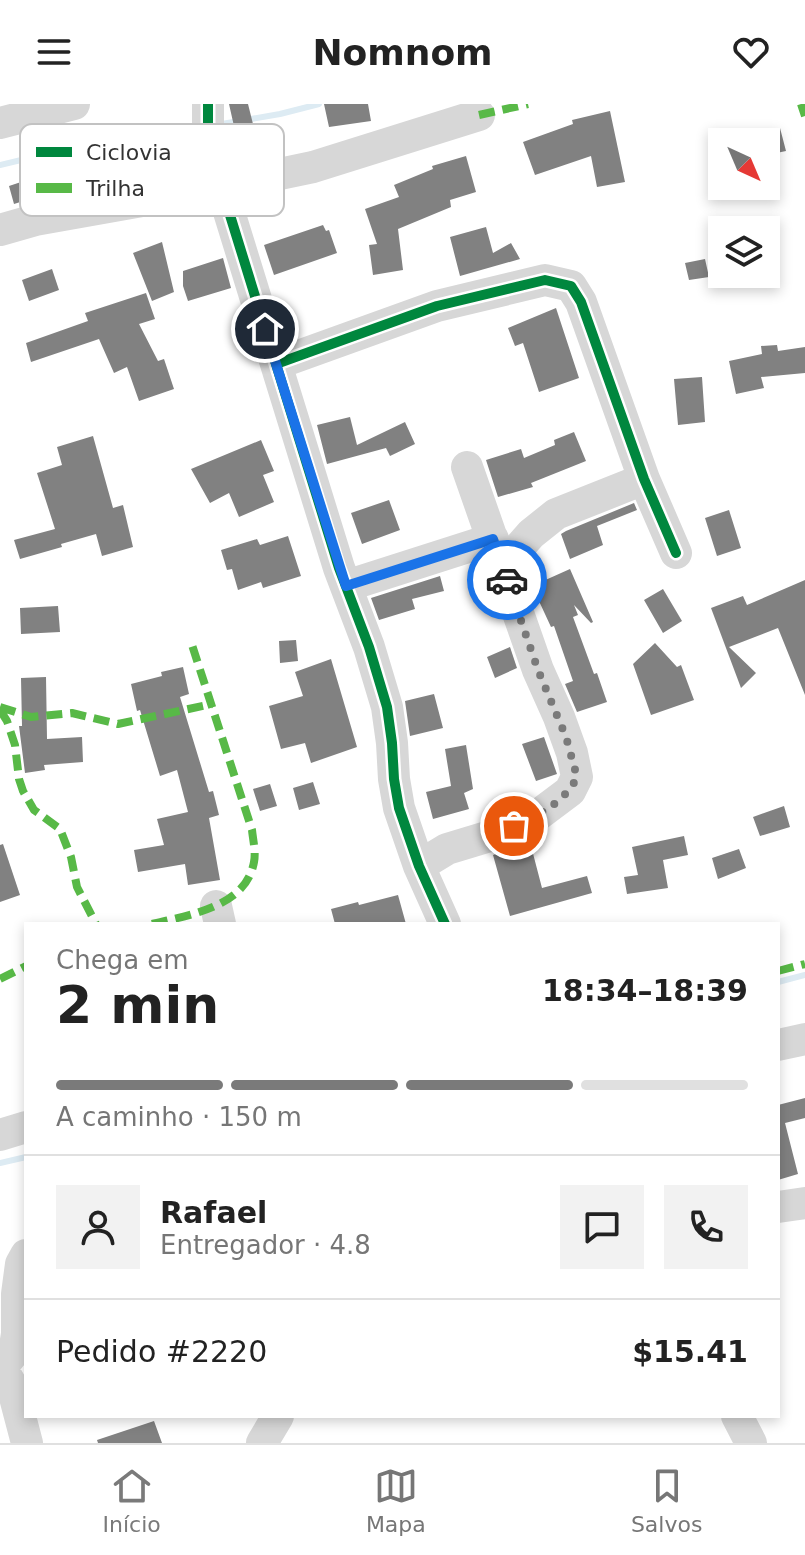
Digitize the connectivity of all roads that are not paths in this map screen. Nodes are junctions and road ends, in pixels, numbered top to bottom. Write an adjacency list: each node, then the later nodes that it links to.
1 (74, 104): 3 (street)
2 (479, 115): 4 (street)
3 (0, 123)
4 (284, 173)
5 (57, 216): 7 (street)
6 (230, 216): 8 (street)
7 (0, 230)
8 (276, 364): 10 (street); 13 (street)
9 (467, 467): 11 (street)
10 (644, 479): 11 (street); 12 (street)
11 (497, 553): 13 (street); 14 (street)
12 (676, 553)
13 (346, 586): 14 (street)
14 (419, 866): 15 (street)
15 (444, 922)
16 (805, 1039): 17 (street)
17 (780, 1045)
18 (24, 1128): 19 (street)
19 (0, 1135)
20 (805, 1203): 21 (street)
21 (780, 1207)
22 (24, 1259): 23 (street)
23 (1, 1366): 26 (street)
24 (277, 1418): 27 (street)
25 (738, 1418): 28 (street)
26 (27, 1443)
27 (262, 1443)
28 (751, 1443)

